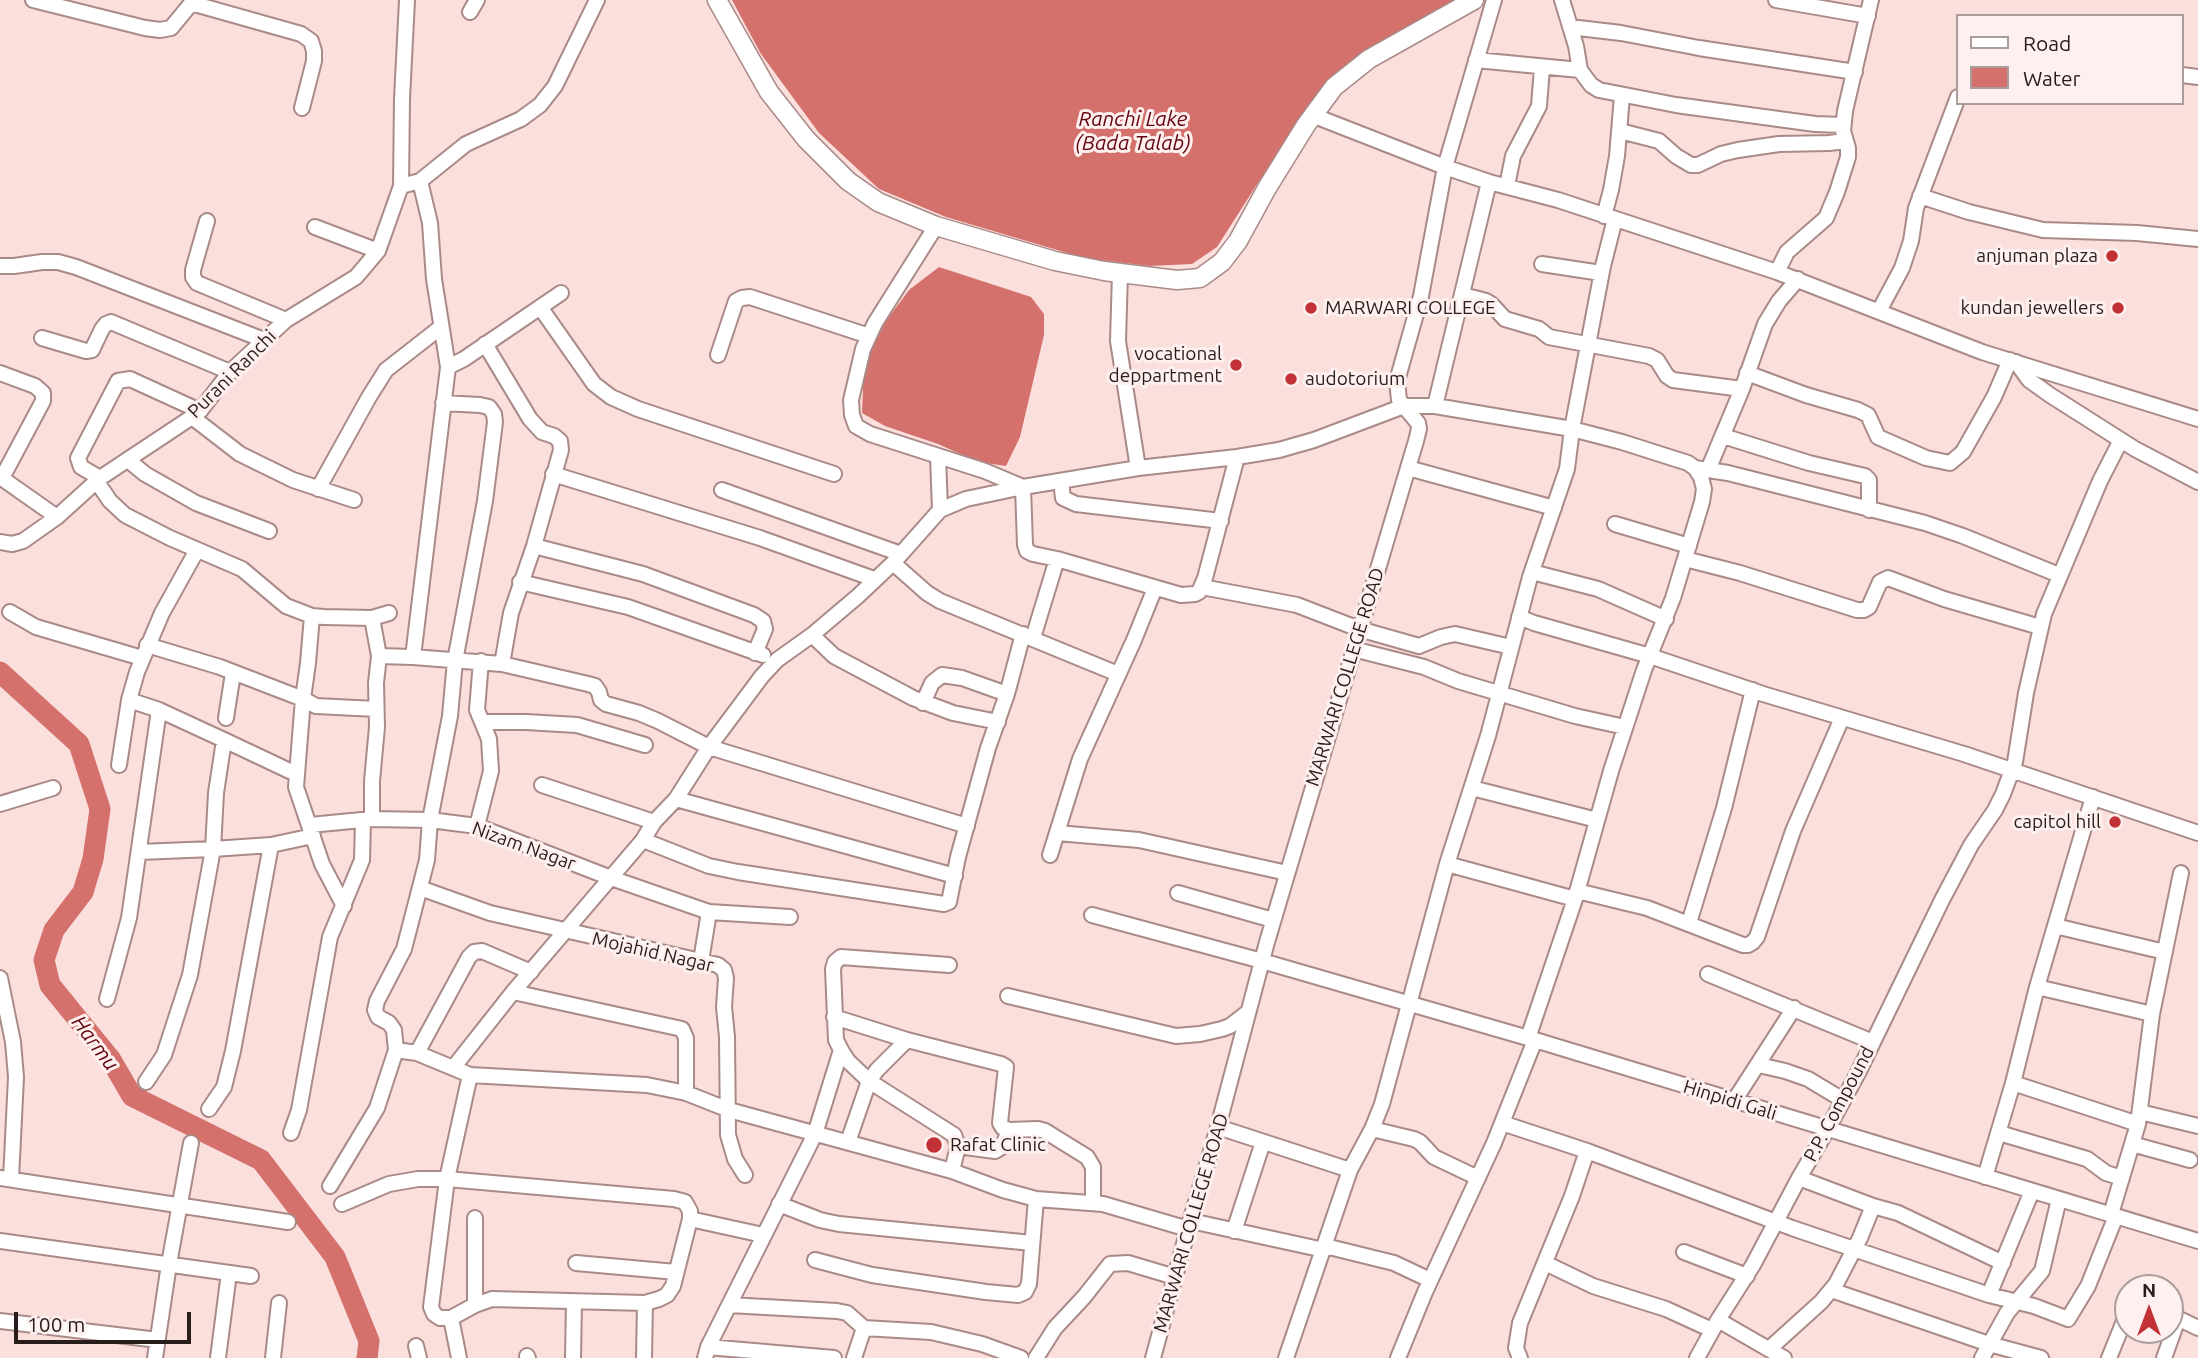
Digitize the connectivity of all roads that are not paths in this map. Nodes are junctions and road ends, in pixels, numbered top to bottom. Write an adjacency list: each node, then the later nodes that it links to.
1 (33, 0): 10 (street)
2 (407, 0): 27 (street, Purani Ranchi)
3 (597, 0): 25 (street)
4 (717, 0): 32 (street)
5 (1474, 0): 20 (street)
6 (1493, 0): 13 (street, MARWARI COLLEGE ROAD)
7 (1562, 0): 12 (street)
8 (1776, 0): 11 (street)
9 (1871, 0): 11 (street)
10 (192, 2): 19 (street)
11 (1868, 16): 16 (street)
12 (1570, 27): 15 (street); 16 (street)
13 (1476, 61): 14 (street); 24 (street, MARWARI COLLEGE ROAD)
14 (1542, 68): 15 (street); 28 (street)
15 (1580, 71): 17 (street)
16 (1855, 72): 21 (street)
17 (1622, 96): 21 (street); 22 (street)
18 (1956, 102): 29 (street)
19 (302, 108)
20 (1312, 116): 24 (street); 39 (street)
21 (1843, 125): 23 (street)
22 (1620, 131): 23 (street); 30 (street)
23 (1846, 141): 38 (street)
24 (1445, 167): 26 (street); 62 (street, MARWARI COLLEGE ROAD)
25 (420, 180): 27 (street); 47 (street)
26 (1489, 182): 28 (street); 43 (street)
27 (401, 186): 35 (street, Purani Ranchi)
28 (1507, 186): 30 (street)
29 (1920, 196): 34 (street); 45 (street)
30 (1609, 217): 38 (street); 40 (street)
31 (206, 221): 46 (street)
32 (936, 226): 39 (street); 48 (street)
33 (315, 227): 35 (street)
34 (2198, 239)
35 (378, 251): 46 (street, Purani Ranchi)
36 (1542, 264): 40 (street)
37 (0, 266): 50 (street)
38 (1777, 272): 41 (street)
39 (1120, 273): 71 (street)
40 (1601, 273): 52 (street)
41 (1798, 279): 45 (street); 58 (street)
42 (561, 293): 44 (street)
43 (1462, 295): 52 (street); 61 (street)
44 (540, 307): 51 (street); 75 (street)
45 (1879, 311): 54 (street)
46 (286, 320): 50 (street, Purani Ranchi)
47 (441, 327): 55 (street); 81 (street)
48 (869, 336): 53 (street); 68 (street)
49 (42, 338): 56 (street)
50 (264, 340): 56 (street, Purani Ranchi)
51 (485, 344): 55 (street); 74 (street)
52 (1587, 344): 59 (street); 65 (street)
53 (719, 355)
54 (2013, 361): 58 (street); 64 (street); 67 (street)
55 (448, 367): 60 (street)
56 (230, 372): 63 (street, Purani Ranchi)
57 (0, 373): 76 (street)
58 (1747, 373): 59 (street)
59 (1742, 389): 66 (street)
60 (443, 403): 119 (street); 121 (street)
61 (1435, 406): 62 (street); 65 (street)
62 (1404, 407): 69 (street); 72 (street, MARWARI COLLEGE ROAD)
63 (196, 414): 70 (street, Purani Ranchi); 77 (street); 81 (street)
64 (2198, 419)
65 (1572, 429): 73 (street); 84 (street)
66 (1723, 436): 73 (street); 86 (street)
67 (2121, 440): 79 (street); 98 (street, P.P. Compound)
68 (939, 456): 80 (street); 85 (street)
69 (1237, 457): 71 (street); 88 (street)
70 (128, 460): 77 (street, Purani Ranchi); 90 (street)
71 (1138, 468): 78 (street)
72 (1408, 468): 84 (street); 110 (street, MARWARI COLLEGE ROAD)
73 (1701, 469): 86 (street); 94 (street)
74 (554, 474): 92 (street); 99 (street)
75 (834, 474)
76 (1, 477): 87 (street)
77 (99, 480): 87 (street, Purani Ranchi); 93 (street)
78 (1061, 481): 80 (street); 88 (street)
79 (2198, 482)
80 (1023, 487): 85 (street); 96 (street)
81 (318, 489): 83 (street)
82 (722, 491): 95 (street)
83 (354, 500)
84 (1554, 508): 97 (street)
85 (940, 510): 95 (street)
86 (1870, 510): 98 (street)
87 (57, 517): 91 (street, Purani Ranchi)
88 (1221, 521): 101 (street)
89 (1615, 524): 94 (street)
90 (270, 531)
91 (0, 542)
92 (534, 546): 100 (street); 116 (street)
93 (197, 550): 105 (street); 115 (street)
94 (1687, 553): 108 (street); 109 (street)
95 (897, 558): 99 (street); 112 (street)
96 (1057, 559): 102 (street); 112 (street)
97 (1532, 572): 106 (street); 108 (street)
98 (2059, 575): 109 (street, P.P. Compound)
99 (874, 579): 111 (street)
100 (520, 582): 116 (street); 123 (street)
101 (1202, 587): 102 (street); 110 (street)
102 (1155, 588): 125 (street)
103 (10, 612): 115 (street)
104 (389, 613): 107 (street)
105 (312, 616): 107 (street); 129 (street)
106 (1519, 617): 113 (street); 118 (street)
107 (372, 618): 117 (street)
108 (1666, 619): 118 (street)
109 (2040, 626): 143 (street, P.P. Compound)
110 (1359, 628): 113 (street); 114 (street, MARWARI COLLEGE ROAD)
111 (812, 635): 120 (street); 131 (street)
112 (1028, 636): 125 (street); 127 (street)
113 (1511, 647): 128 (street)
114 (1353, 649): 128 (street); 166 (street, MARWARI COLLEGE ROAD)
115 (145, 652): 124 (street); 130 (street)
116 (755, 653): 120 (street)
117 (379, 656): 119 (street); 132 (street)
118 (1650, 656): 126 (street); 138 (street)
119 (413, 657): 121 (street)
120 (777, 660): 141 (street)
121 (456, 661): 122 (street); 152 (street)
122 (481, 661): 123 (street); 136 (street)
123 (502, 664): 141 (street)
124 (233, 673): 129 (street); 134 (street)
125 (1118, 674): 158 (street)
126 (1752, 690): 135 (street); 178 (street)
127 (1007, 694): 131 (street); 137 (street)
128 (1499, 694): 138 (street); 146 (street)
129 (303, 699): 132 (street); 144 (street)
130 (129, 700): 133 (street); 142 (street)
131 (923, 703): 137 (street)
132 (376, 709): 151 (street)
133 (159, 710): 139 (street); 163 (street)
134 (226, 718)
135 (1842, 718): 143 (street); 178 (street)
136 (482, 722): 140 (street); 155 (street)
137 (998, 722): 156 (street)
138 (1625, 727): 153 (street)
139 (224, 740): 144 (street); 162 (street)
140 (645, 745)
141 (709, 747): 149 (street); 156 (street)
142 (119, 765)
143 (2012, 770): 148 (street); 200 (street, P.P. Compound)
144 (296, 774): 157 (street)
145 (542, 785): 154 (street)
146 (1472, 788): 153 (street); 165 (street)
147 (53, 789): 150 (street)
148 (2093, 797): 159 (street); 179 (street)
149 (676, 799): 154 (street); 168 (street)
150 (0, 804)
151 (368, 820): 152 (street, Nizam Nagar); 157 (street, Nizam Nagar); 173 (street)
152 (430, 820): 155 (street, Nizam Nagar); 170 (street)
153 (1597, 820): 172 (street)
154 (654, 822): 160 (street)
155 (477, 826): 169 (street, Nizam Nagar)
156 (967, 826): 168 (street)
157 (312, 830): 161 (street, Nizam Nagar); 173 (street)
158 (1056, 833): 164 (street); 166 (street)
159 (2198, 833)
160 (643, 840): 168 (street); 169 (street)
161 (271, 845): 162 (street, Nizam Nagar); 213 (street)
162 (212, 849): 163 (street, Nizam Nagar); 207 (street)
163 (139, 852): 191 (street)
164 (1050, 855)
165 (1447, 864): 172 (street); 193 (street)
166 (1287, 873): 177 (street, MARWARI COLLEGE ROAD)
167 (2181, 873): 181 (street)
168 (955, 876)
169 (611, 878): 174 (street, Nizam Nagar); 180 (street)
170 (420, 888): 180 (street, Mojahid Nagar); 201 (street)
171 (1178, 893): 177 (street)
172 (1576, 895): 178 (street); 198 (street)
173 (344, 906): 222 (street)
174 (709, 912): 176 (street, Nizam Nagar); 182 (street)
175 (1092, 915): 183 (street, Hinpidi Gali)
176 (790, 917)
177 (1273, 920): 183 (street, MARWARI COLLEGE ROAD)
178 (1689, 923)
179 (2055, 926): 181 (street); 188 (street)
180 (565, 931): 182 (street, Mojahid Nagar); 185 (street)
181 (2165, 952): 196 (street)
182 (701, 961): 214 (street, Mojahid Nagar)
183 (1262, 961): 193 (street, Hinpidi Gali); 195 (street, MARWARI COLLEGE ROAD)
184 (949, 965): 197 (street)
185 (531, 972): 189 (street); 203 (street)
186 (1708, 974): 194 (street)
187 (0, 978): 192 (street)
188 (2037, 987): 196 (street); 209 (street)
189 (513, 992): 205 (street); 210 (street)
190 (1008, 996): 195 (street)
191 (107, 999)
192 (2, 1000): 239 (street)
193 (1409, 1003): 198 (street, Hinpidi Gali); 219 (street)
194 (1794, 1008): 200 (street); 204 (street)
195 (1248, 1012): 218 (street, MARWARI COLLEGE ROAD)
196 (2152, 1014): 215 (street)
197 (834, 1017): 199 (street); 202 (street)
198 (1531, 1039): 212 (street, Hinpidi Gali); 216 (street)
199 (907, 1040): 208 (street); 220 (street)
200 (1872, 1042): 211 (street, P.P. Compound)
201 (396, 1050): 203 (street); 241 (street)
202 (841, 1050): 208 (street); 223 (street)
203 (417, 1053): 205 (street)
204 (1759, 1065): 211 (street); 212 (street)
205 (453, 1068): 206 (street)
206 (470, 1075): 210 (street); 240 (street)
207 (146, 1082)
208 (869, 1082): 225 (street); 229 (street)
209 (2013, 1083): 215 (street); 224 (street)
210 (686, 1093): 214 (street)
211 (1843, 1100): 221 (street, P.P. Compound)
212 (1734, 1101): 221 (street, Hinpidi Gali)
213 (209, 1109)
214 (729, 1110): 223 (street); 234 (street, Mojahid Nagar)
215 (2139, 1118): 217 (street); 228 (street)
216 (1502, 1123): 230 (street); 236 (street)
217 (2198, 1126)
218 (1218, 1127): 226 (street); 255 (street, MARWARI COLLEGE ROAD)
219 (1372, 1129): 232 (street); 236 (street)
220 (1009, 1130): 229 (street); 245 (street)
221 (1827, 1130): 235 (street, Hinpidi Gali); 237 (street, P.P. Compound)
222 (291, 1133)
223 (815, 1133): 225 (street); 248 (street)
224 (1999, 1133): 235 (street); 238 (street)
225 (848, 1142): 233 (street)
226 (1263, 1142): 232 (street); 256 (street)
227 (191, 1143): 246 (street)
228 (2132, 1144): 231 (street); 238 (street)
229 (958, 1146): 233 (street)
230 (1587, 1151): 254 (street); 266 (street)
231 (2190, 1160)
232 (1350, 1170): 261 (street)
233 (952, 1171): 243 (street)
234 (745, 1175)
235 (1985, 1177): 242 (street, Hinpidi Gali)
236 (1478, 1178): 274 (street)
237 (1799, 1178): 249 (street); 254 (street, P.P. Compound)
238 (2122, 1178): 250 (street)
239 (6, 1179): 246 (street)
240 (447, 1179): 247 (street); 252 (street); 283 (street)
241 (330, 1186)
242 (2032, 1191): 244 (street, Hinpidi Gali); 267 (street)
243 (1036, 1199): 245 (street); 260 (street)
244 (2059, 1199): 250 (street, Hinpidi Gali); 280 (street)
245 (1093, 1203): 255 (street)
246 (179, 1204): 253 (street); 268 (street)
247 (342, 1204)
248 (779, 1204): 257 (street); 260 (street)
249 (1873, 1206): 262 (street); 267 (street)
250 (2114, 1215): 259 (street, Hinpidi Gali); 280 (street)
251 (475, 1218): 281 (street)
252 (690, 1219): 257 (street); 269 (street)
253 (288, 1222)
254 (1775, 1222): 262 (street); 272 (street, P.P. Compound)
255 (1189, 1225): 256 (street); 273 (street, MARWARI COLLEGE ROAD)
256 (1234, 1231): 261 (street)
257 (763, 1235): 282 (street)
258 (0, 1241): 268 (street)
259 (2198, 1241)
260 (1032, 1242): 264 (street)
261 (1324, 1248): 274 (street); 303 (street)
262 (1855, 1249): 275 (street); 276 (street)
263 (1684, 1252): 272 (street)
264 (815, 1260)
265 (576, 1263): 269 (street)
266 (1545, 1263): 285 (street); 305 (street)
267 (2003, 1263): 276 (street)
268 (169, 1265): 270 (street); 287 (street)
269 (676, 1272): 279 (street)
270 (229, 1273): 271 (street); 294 (street)
271 (251, 1276)
272 (1747, 1276): 285 (street, P.P. Compound)
273 (1175, 1277): 301 (street); 302 (street, MARWARI COLLEGE ROAD)
274 (1430, 1280): 304 (street)
275 (1831, 1290): 288 (street); 289 (street)
276 (1989, 1295): 280 (street)
277 (574, 1302): 279 (street); 281 (street); 297 (street)
278 (279, 1303): 295 (street)
279 (645, 1303): 298 (street)
280 (2014, 1303): 288 (street)
281 (475, 1305): 283 (street)
282 (729, 1305): 286 (street); 290 (street)
283 (452, 1318): 296 (street)
284 (0, 1321): 287 (street)
285 (1715, 1325): 289 (street); 291 (street, P.P. Compound)
286 (864, 1328): 292 (street); 300 (street)
287 (158, 1340): 293 (street)
288 (1989, 1344): 307 (street); 308 (street)
289 (1769, 1349): 306 (street)
290 (706, 1353): 299 (street)
291 (1702, 1356)
292 (1013, 1357)
293 (155, 1358)
294 (218, 1358)
295 (273, 1358)
296 (459, 1358)
297 (573, 1358)
298 (644, 1358)
299 (834, 1358)
300 (854, 1358)
301 (1036, 1358)
302 (1153, 1358)
303 (1286, 1358)
304 (1398, 1358)
305 (1520, 1358)
306 (1784, 1358)
307 (1982, 1358)
308 (2041, 1358)

